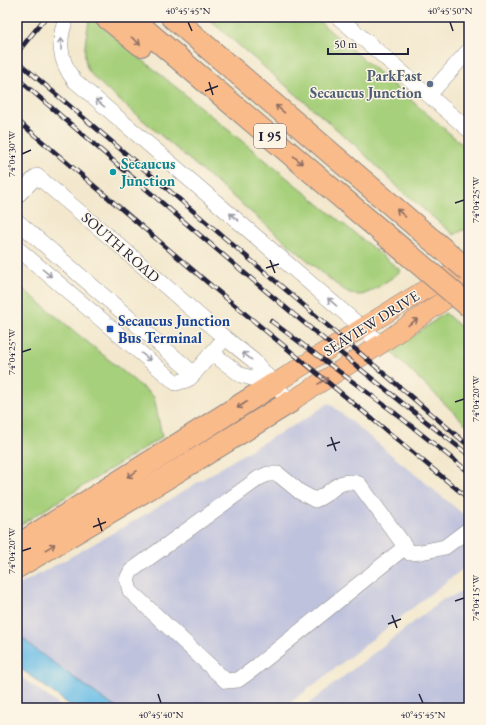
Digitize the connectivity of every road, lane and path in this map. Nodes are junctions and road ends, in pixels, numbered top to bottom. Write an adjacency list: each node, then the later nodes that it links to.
1 (67, 17): 17 (lane, one-way to 1)
2 (106, 17): 8 (highway, one-way to 8)
3 (130, 17): 8 (highway, I 95)
4 (172, 17): 14 (highway, I 95, one-way to 4, bridge)
5 (338, 17): 7 (lane)
6 (469, 50): 7 (lane)
7 (429, 95): 9 (lane)
8 (258, 126): 16 (highway, I 95, one-way to 16, bridge)
9 (469, 130)
10 (17, 196): 18 (lane, SOUTH ROAD)
11 (17, 221): 21 (lane)
12 (17, 248): 21 (lane, one-way to 21)
13 (469, 263): 17 (main road, SEAVIEW DRIVE)
14 (469, 271)
15 (469, 283): 19 (main road, SEAVIEW DRIVE, one-way to 15)
16 (469, 306)
17 (362, 328): 19 (lane); 22 (main road, SEAVIEW DRIVE)
18 (225, 338): 20 (lane); 22 (lane, SOUTH ROAD, one-way to 18)
19 (381, 344): 23 (main road, SEAVIEW DRIVE, one-way to 19)
20 (212, 353): 21 (lane); 22 (lane)
21 (194, 374)
22 (274, 384): 23 (lane, SOUTH ROAD); 25 (highway, one-way to 25)
23 (290, 402): 27 (highway, one-way to 23)
24 (469, 529): 26 (lane)
25 (17, 546)
26 (405, 547): 26 (lane)
27 (17, 567)

